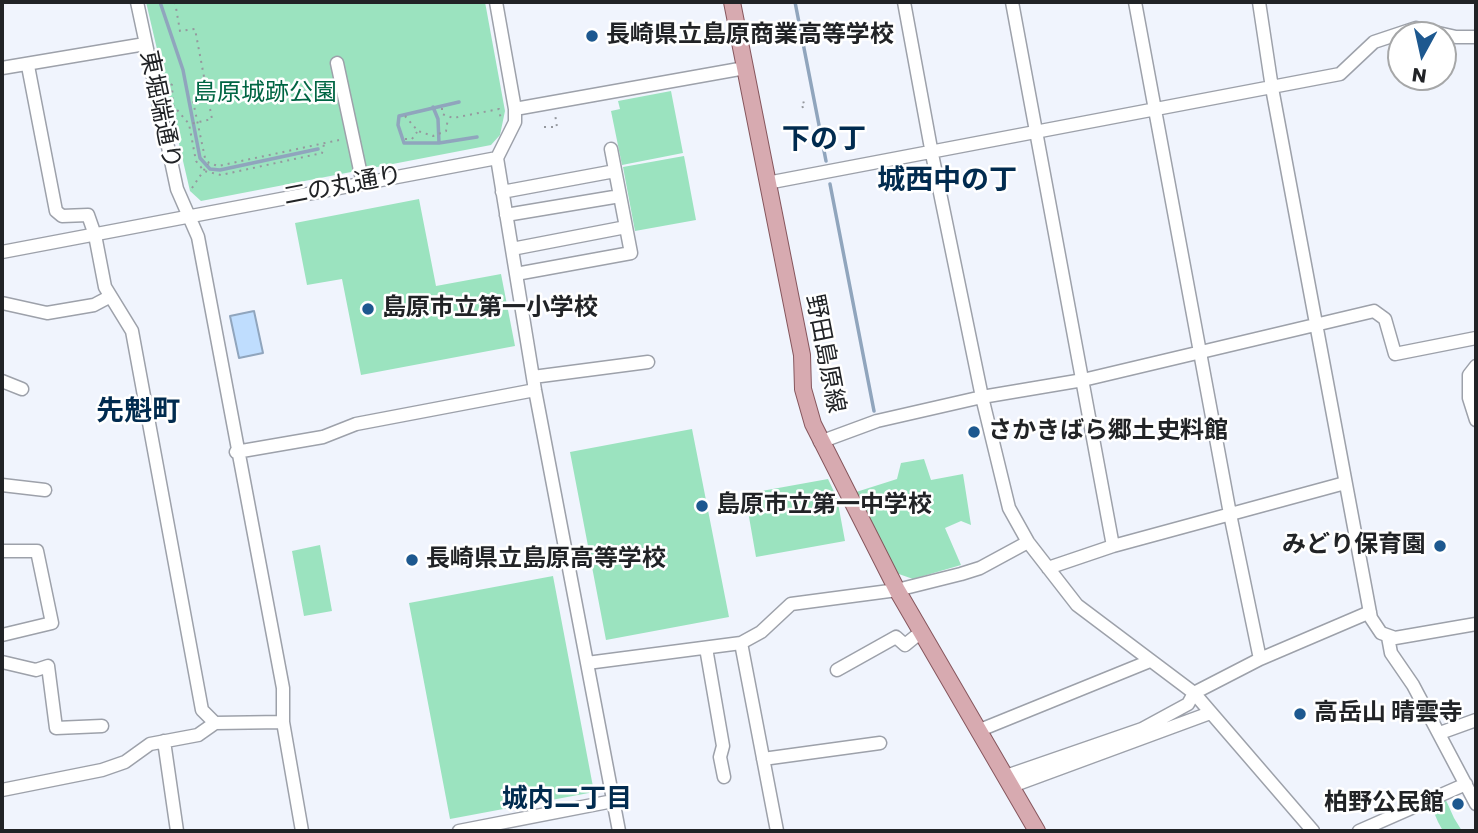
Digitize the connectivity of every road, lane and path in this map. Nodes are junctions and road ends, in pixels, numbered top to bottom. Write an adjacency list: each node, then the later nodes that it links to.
1 (137, 2): 10 (street, 東堀端通り)
2 (175, 2): 26 (path)
3 (496, 2): 21 (street)
4 (732, 2): 14 (main road, 野田島原線)
5 (904, 2): 36 (street)
6 (1012, 2): 31 (street)
7 (1135, 2): 23 (street)
8 (1259, 2): 16 (street)
9 (1476, 37): 16 (street)
10 (145, 44): 12 (street); 46 (street, 東堀端通り)
11 (337, 63): 42 (street)
12 (28, 66): 13 (street); 49 (street)
13 (2, 68)
14 (745, 68): 21 (street); 41 (main road, 野田島原線)
15 (166, 78): 27 (path)
16 (1272, 88): 23 (street); 55 (street)
17 (193, 101): 26 (path)
18 (809, 101): 20 (path)
19 (442, 108): 25 (path)
20 (803, 108)
21 (515, 109): 37 (street)
22 (555, 110): 28 (path)
23 (1156, 110): 31 (street); 57 (street)
24 (405, 116): 30 (path)
25 (448, 117): 29 (path); 30 (path)
26 (199, 122): 27 (path); 38 (path)
27 (189, 124): 39 (path)
28 (544, 127)
29 (503, 128)
30 (418, 131): 33 (path)
31 (1036, 133): 36 (street); 61 (street)
32 (345, 138): 34 (path)
33 (405, 139)
34 (324, 144): 38 (path); 39 (path)
35 (611, 149): 40 (street)
36 (932, 154): 41 (street); 65 (street)
37 (496, 158): 42 (street, 二の丸通り); 44 (street)
38 (209, 163): 39 (path)
39 (204, 171): 43 (path)
40 (615, 171): 44 (street); 45 (street)
41 (767, 183): 67 (main road, 野田島原線)
42 (363, 184): 46 (street, 二の丸通り)
43 (190, 191)
44 (502, 192): 47 (street)
45 (620, 196): 47 (street); 48 (street)
46 (189, 215): 49 (street, 二の丸通り); 68 (street, 東堀端通り)
47 (506, 215): 50 (street)
48 (626, 227): 50 (street); 52 (street)
49 (95, 235): 51 (street, 二の丸通り); 53 (street)
50 (512, 249): 52 (street)
51 (2, 252)
52 (516, 274): 60 (street)
53 (109, 297): 54 (street); 94 (street)
54 (2, 303)
55 (1317, 327): 56 (street); 57 (street); 69 (street)
56 (1476, 338)
57 (1199, 352): 61 (street); 72 (street)
58 (648, 362): 60 (street)
59 (1476, 366): 66 (street)
60 (533, 377): 64 (street)
61 (1083, 380): 65 (street); 74 (street)
62 (2, 382): 63 (street)
63 (22, 389)
64 (535, 390): 68 (street); 88 (street)
65 (982, 397): 67 (street); 73 (street)
66 (1476, 420)
67 (820, 442): 77 (main road, 野田島原線)
68 (236, 452): 93 (street, 東堀端通り)
69 (1345, 483): 72 (street); 78 (street)
70 (2, 485): 71 (street)
71 (45, 490)
72 (1230, 514): 74 (street); 85 (street)
73 (1028, 542): 76 (street); 77 (street)
74 (1113, 546): 76 (street)
75 (2, 551): 81 (street)
76 (1048, 568): 86 (street)
77 (897, 590): 80 (main road, 野田島原線); 83 (street)
78 (1370, 612): 82 (street); 85 (street)
79 (1476, 624): 82 (street)
80 (922, 632): 89 (street); 96 (main road, 野田島原線)
81 (2, 635)
82 (1388, 637): 97 (street)
83 (741, 643): 84 (street); 100 (street)
84 (706, 648): 88 (street); 101 (street)
85 (1260, 659): 90 (street)
86 (1150, 661): 90 (street); 96 (street)
87 (2, 662): 95 (street)
88 (587, 663): 105 (street)
89 (837, 670)
90 (1194, 693): 91 (street); 102 (street)
91 (1210, 713): 102 (street); 113 (street)
92 (1476, 720): 97 (street)
93 (283, 722): 94 (street); 108 (street, 東堀端通り)
94 (215, 723): 98 (street)
95 (102, 726)
96 (980, 730): 102 (main road, 野田島原線)
97 (1440, 733): 103 (street)
98 (164, 741): 104 (street); 107 (street)
99 (880, 743): 100 (street)
100 (763, 759): 111 (street)
101 (724, 777)
102 (1009, 781): 112 (main road, 野田島原線)
103 (1466, 784): 106 (street); 114 (street)
104 (2, 790)
105 (613, 801): 109 (street); 110 (street)
106 (1476, 804)
107 (177, 831)
108 (302, 831)
109 (458, 831)
110 (619, 831)
111 (777, 831)
112 (1037, 831)
113 (1313, 831)
114 (1359, 831)

